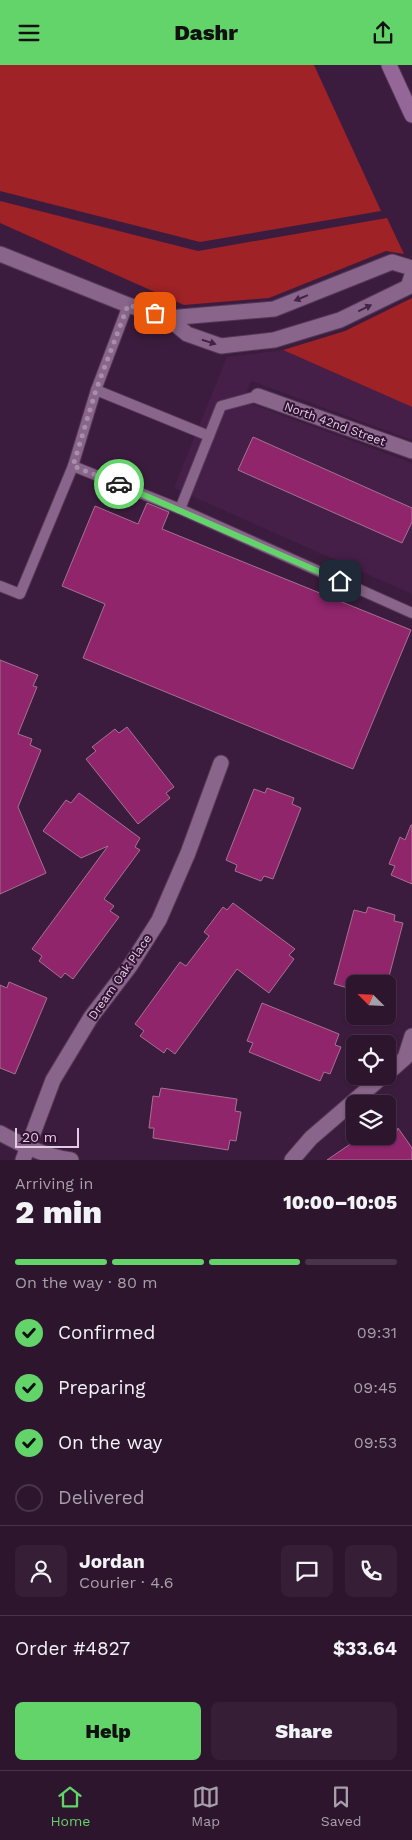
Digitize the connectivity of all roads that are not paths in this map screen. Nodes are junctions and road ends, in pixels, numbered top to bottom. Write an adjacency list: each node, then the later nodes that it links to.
1 (389, 65): 2 (main road)
2 (412, 115)
3 (0, 254): 6 (street)
4 (412, 268): 7 (street, one-way to 7)
5 (412, 275): 7 (street, one-way to 5)
6 (128, 305): 7 (street); 8 (lane)
7 (168, 318)
8 (96, 390): 10 (lane); 12 (lane)
9 (258, 396): 10 (lane); 11 (street, North 42nd Street)
10 (209, 436): 13 (lane)
11 (412, 451)
12 (73, 466): 13 (lane); 14 (lane)
13 (180, 509): 15 (lane)
14 (0, 586)
15 (412, 613)
16 (221, 763): 21 (street, Dream Oak Place)
17 (411, 1042): 18 (street)
18 (396, 1066)
19 (373, 1085): 23 (street)
20 (0, 1133): 21 (street)
21 (25, 1154): 22 (street)
22 (72, 1160)
23 (292, 1160)

